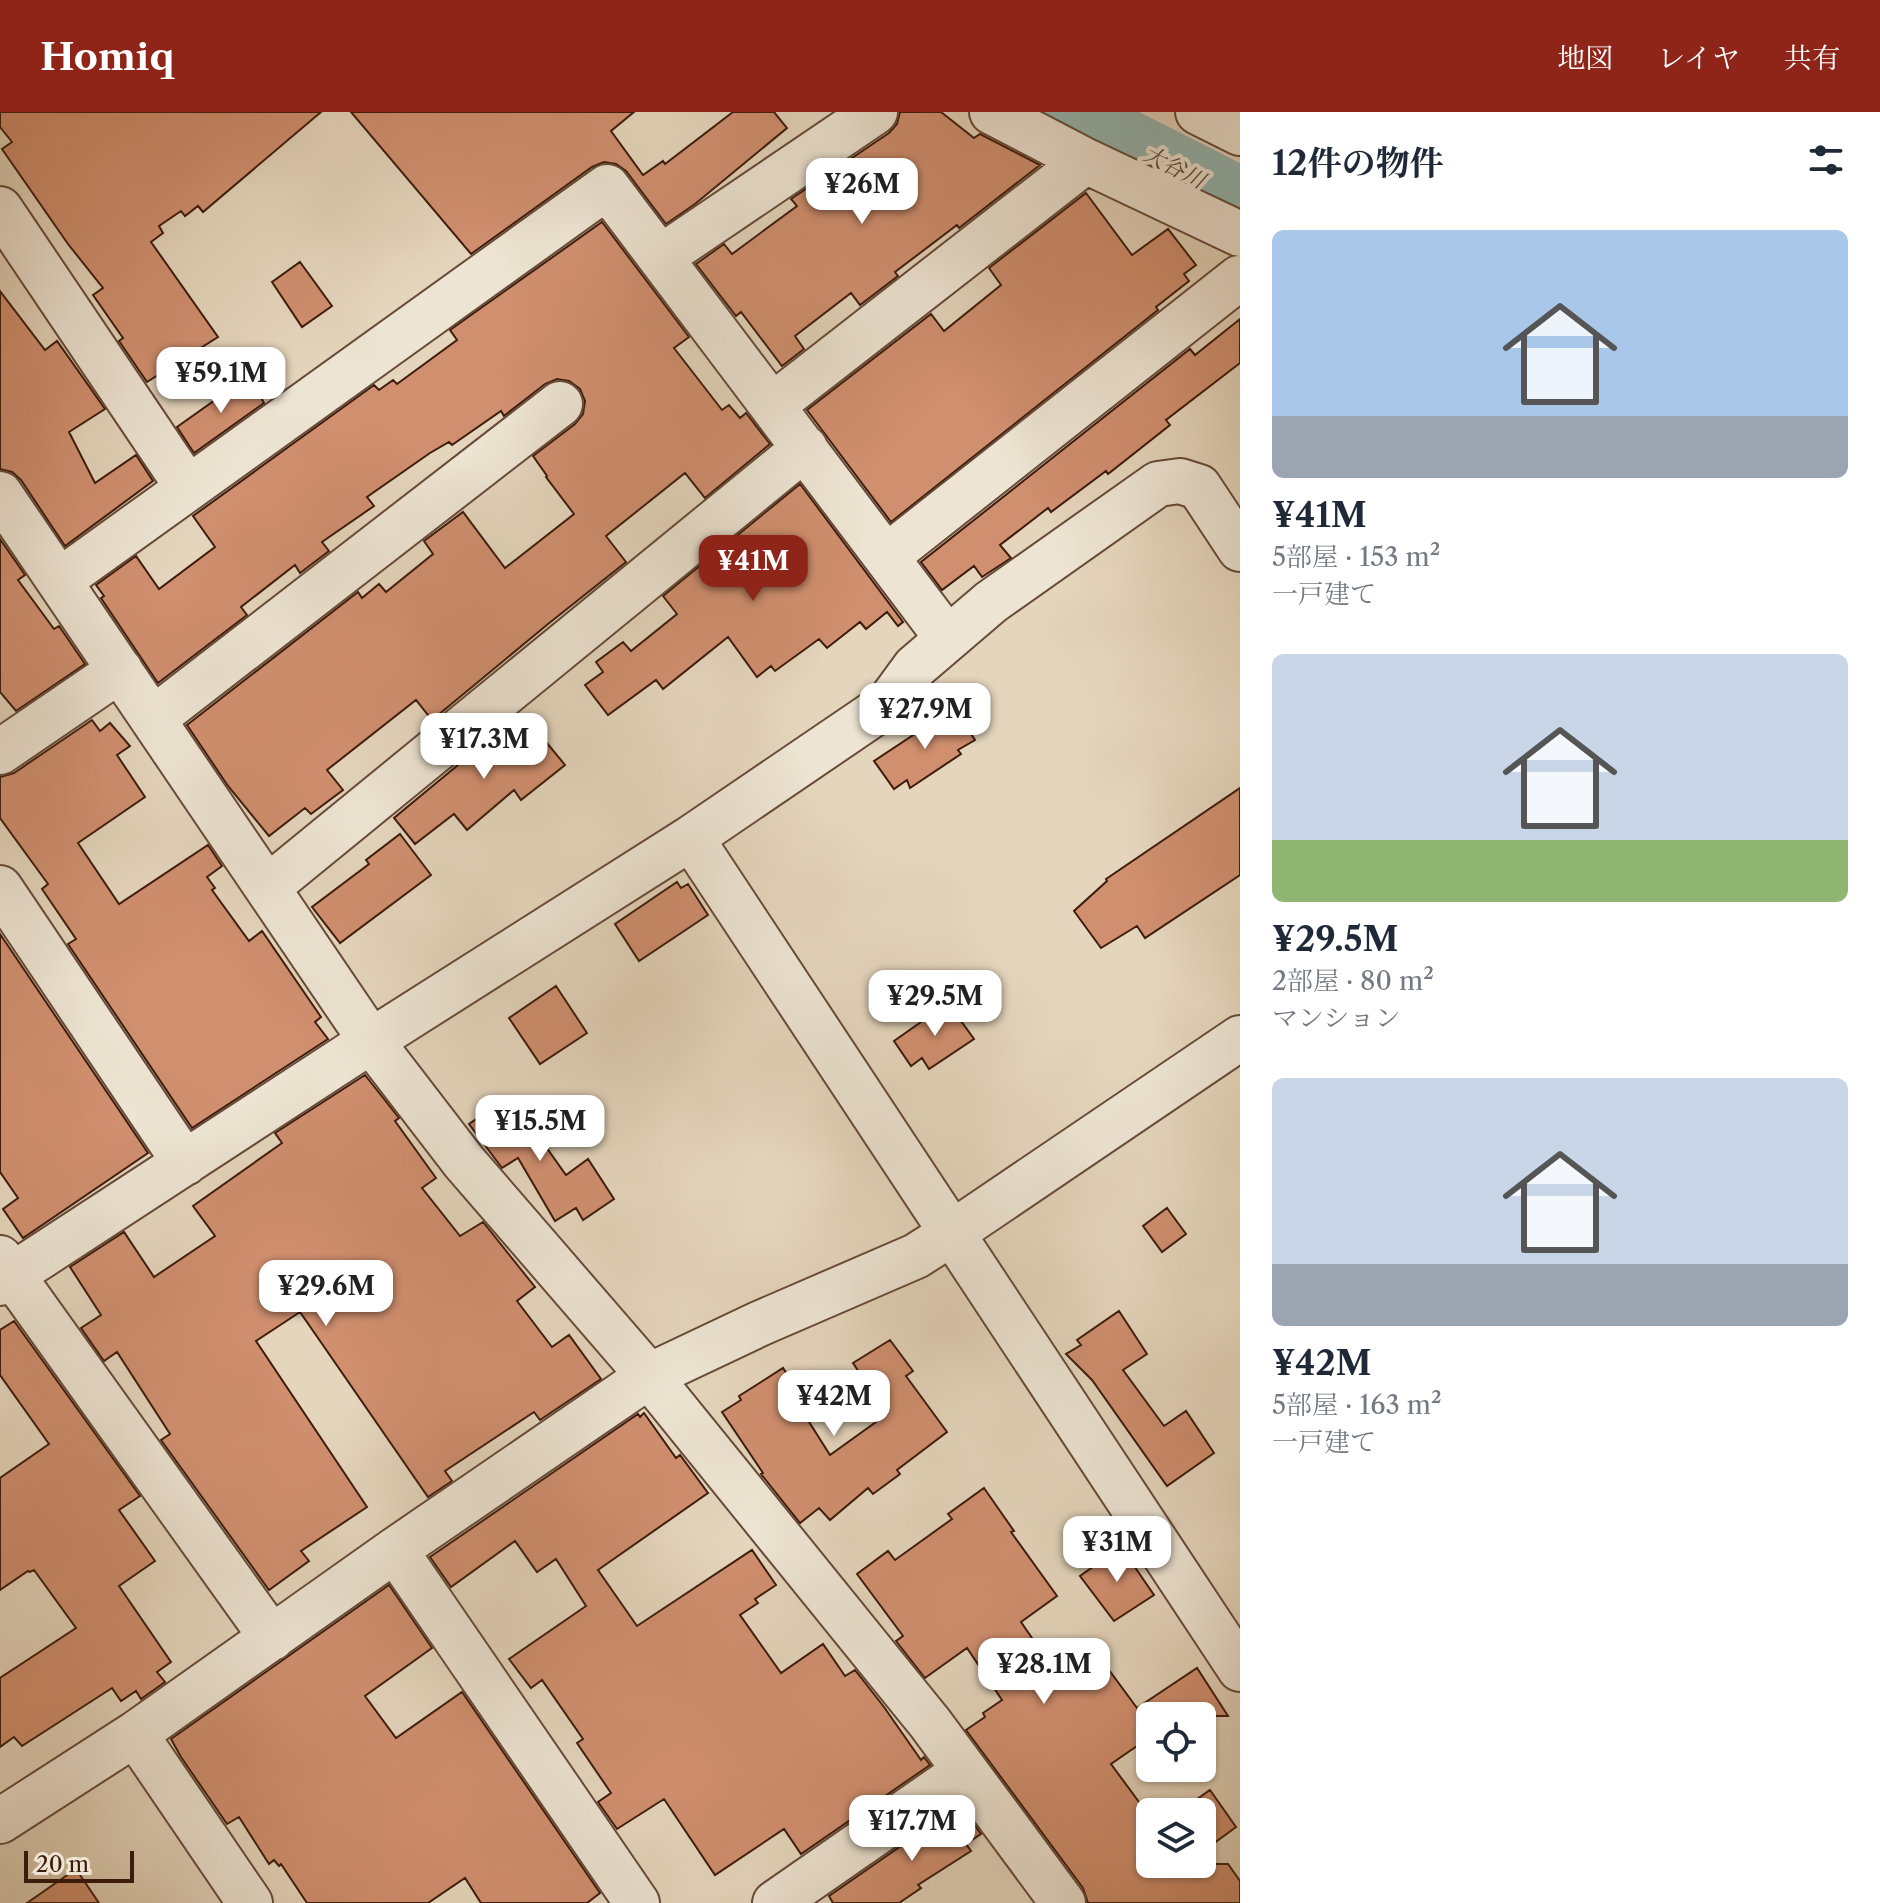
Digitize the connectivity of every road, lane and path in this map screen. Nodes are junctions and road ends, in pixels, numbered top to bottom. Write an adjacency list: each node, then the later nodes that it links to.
1 (875, 112): 8 (street)
2 (992, 112): 5 (street)
3 (1198, 112): 4 (street)
4 (1240, 133)
5 (1086, 161): 7 (street); 11 (street)
6 (0, 209): 13 (street)
7 (1240, 234)
8 (661, 257): 11 (street); 13 (street)
9 (1240, 278): 16 (street)
10 (560, 404): 20 (street)
11 (773, 405): 12 (street)
12 (805, 448): 16 (street); 23 (street)
13 (188, 488): 17 (street)
14 (0, 494): 17 (street)
15 (1240, 549): 18 (street)
16 (886, 557): 18 (street)
17 (59, 581): 19 (street)
18 (947, 638): 22 (street)
19 (120, 670): 20 (street); 21 (street)
20 (153, 719): 23 (street)
21 (0, 752)
22 (691, 838): 26 (street); 28 (street)
23 (268, 887): 26 (street)
24 (0, 888): 27 (street)
25 (1240, 1038): 28 (street)
26 (371, 1041): 27 (street); 30 (street)
27 (185, 1163): 29 (street)
28 (952, 1233): 30 (street); 33 (street)
29 (4, 1272): 32 (street)
30 (649, 1376): 31 (street); 35 (street)
31 (395, 1550): 32 (street); 38 (street)
32 (272, 1638): 34 (street)
33 (1240, 1669)
34 (135, 1734): 36 (street); 37 (street)
35 (965, 1771): 39 (street); 40 (street)
36 (0, 1821)
37 (250, 1903)
38 (637, 1903)
39 (775, 1903)
40 (1063, 1903)

